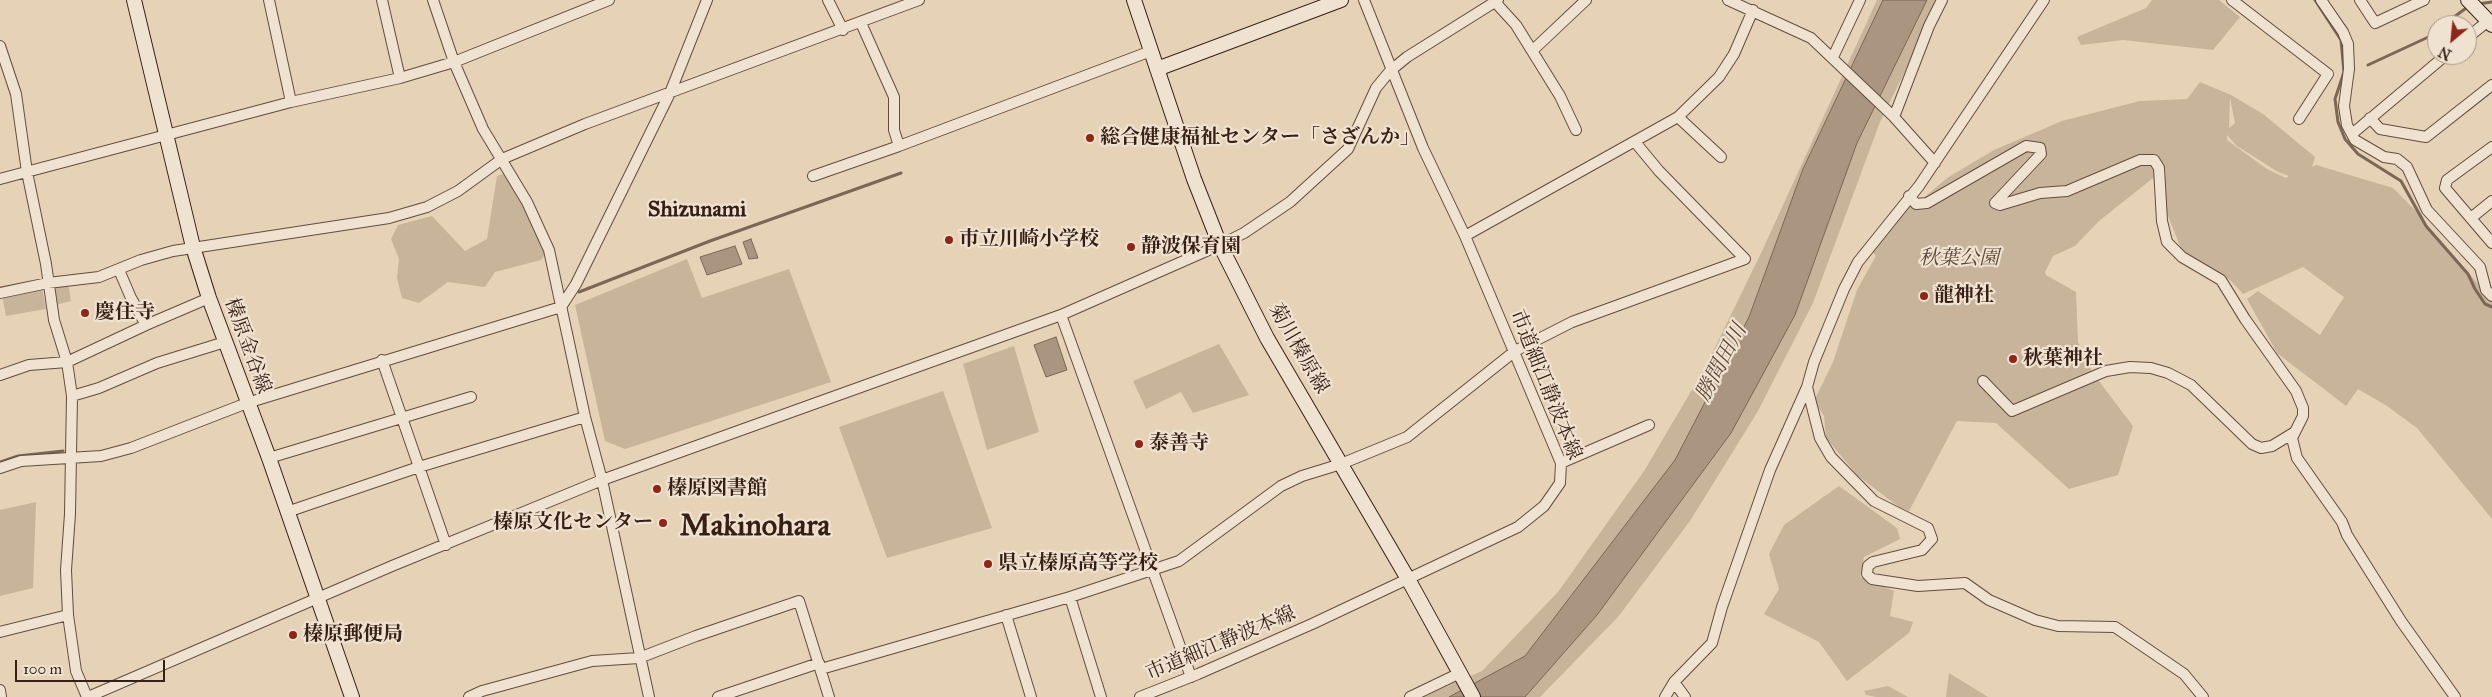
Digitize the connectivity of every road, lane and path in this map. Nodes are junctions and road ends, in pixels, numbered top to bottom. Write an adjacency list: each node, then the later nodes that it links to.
1 (134, 0): 45 (main road, 榛原金谷線)
2 (269, 0): 39 (street)
3 (382, 0): 36 (street)
4 (433, 0): 32 (street)
5 (609, 0): 32 (street)
6 (706, 0): 38 (street)
7 (828, 0): 26 (street)
8 (918, 0): 24 (street)
9 (1134, 0): 29 (main road, 菊川榛原線)
10 (1341, 0): 34 (main road)
11 (1364, 0): 35 (street, 市道細江静波本線)
12 (1586, 0): 30 (street)
13 (1728, 0): 23 (street)
14 (1860, 0): 31 (street)
15 (1942, 0): 41 (street)
16 (2044, 0): 52 (street)
17 (2232, 0): 43 (street)
18 (2321, 0): 46 (street)
19 (2360, 0): 20 (street)
20 (2424, 0)
21 (1496, 1): 30 (street); 35 (street)
22 (2471, 4): 25 (main road)
23 (1753, 10): 31 (street); 40 (street)
24 (861, 23): 26 (street); 48 (street)
25 (2490, 23): 27 (street)
26 (843, 30): 38 (street)
27 (2477, 31)
28 (0, 46): 53 (street)
29 (1151, 51): 34 (main road, 菊川榛原線); 48 (street)
30 (1532, 51): 44 (street)
31 (1836, 59): 41 (street)
32 (454, 62): 36 (street); 51 (street)
33 (2434, 65): 42 (street)
34 (1158, 69): 61 (main road, 菊川榛原線)
35 (1390, 71): 59 (street, 市道細江静波本線); 61 (street)
36 (400, 78): 39 (street)
37 (2492, 85): 42 (street)
38 (670, 93): 51 (street); 68 (street)
39 (291, 102): 45 (street)
40 (1678, 117): 47 (street); 50 (street)
41 (1894, 117): 52 (street)
42 (2370, 118): 46 (street)
43 (2299, 119)
44 (1576, 130)
45 (167, 134): 53 (street); 62 (main road, 榛原金谷線)
46 (2352, 134): 66 (street)
47 (1635, 142): 59 (street); 72 (street)
48 (899, 146): 54 (street)
49 (2492, 147): 58 (street)
50 (1720, 157)
51 (502, 159): 62 (street); 68 (street)
52 (1934, 163): 56 (street)
53 (27, 172): 55 (street); 64 (street)
54 (813, 176)
55 (0, 179)
56 (1909, 196): 77 (street); 84 (street)
57 (2492, 201): 58 (street)
58 (2471, 218): 60 (street)
59 (1465, 236): 72 (street, 市道細江静波本線)
60 (2492, 243)
61 (1220, 245): 69 (street); 88 (main road, 菊川榛原線)
62 (193, 247): 63 (street); 67 (main road, 榛原金谷線)
63 (119, 270): 64 (street); 70 (street)
64 (48, 282): 65 (street); 74 (street)
65 (0, 293)
66 (2492, 296)
67 (209, 298): 70 (street); 71 (main road, 榛原金谷線)
68 (560, 307): 73 (street); 81 (street)
69 (1061, 315): 91 (street); 94 (street)
70 (146, 325): 74 (street)
71 (225, 342): 78 (street); 80 (main road, 榛原金谷線)
72 (1515, 351): 87 (street, 市道細江静波本線); 88 (street)
73 (382, 360): 80 (street); 82 (street)
74 (67, 362): 75 (street); 78 (street)
75 (0, 374)
76 (1983, 381): 84 (street)
77 (1807, 387): 105 (street); 121 (street)
78 (72, 396): 85 (street)
79 (471, 397): 82 (street)
80 (247, 403): 85 (street); 86 (main road, 榛原金谷線)
81 (585, 417): 89 (street); 91 (street)
82 (402, 418): 86 (street); 89 (street)
83 (1649, 425): 87 (street)
84 (2295, 432): 122 (street)
85 (70, 458): 90 (street); 98 (street)
86 (269, 458): 92 (main road, 榛原金谷線)
87 (1562, 463): 95 (street, 市道細江静波本線)
88 (1341, 464): 94 (street); 95 (main road, 菊川榛原線)
89 (419, 467): 92 (street); 93 (street)
90 (0, 468)
91 (602, 480): 93 (street); 101 (street)
92 (288, 512): 97 (main road, 榛原金谷線)
93 (446, 544): 97 (street)
94 (1154, 571): 96 (street); 104 (street)
95 (1408, 580): 103 (main road, 菊川榛原線); 104 (street, 市道細江静波本線)
96 (1070, 596): 99 (street); 115 (street)
97 (317, 599): 108 (street); 109 (main road, 榛原金谷線)
98 (68, 615): 100 (street); 108 (street)
99 (1006, 615): 102 (street); 114 (street)
100 (0, 632)
101 (639, 658): 102 (street); 110 (street); 111 (street)
102 (820, 666): 112 (street); 113 (street)
103 (1460, 674): 117 (street); 118 (main road, 菊川榛原線)
104 (1191, 677): 116 (street, 市道細江静波本線)
105 (1674, 682): 119 (street); 120 (street)
106 (0, 690): 107 (street)
107 (1, 697)
108 (88, 697)
109 (352, 697)
110 (469, 697)
111 (648, 697)
112 (718, 697)
113 (829, 697)
114 (1031, 697)
115 (1101, 697)
116 (1140, 697)
117 (1410, 697)
118 (1473, 697)
119 (1665, 697)
120 (1685, 697)
121 (2203, 697)
122 (2455, 697)

